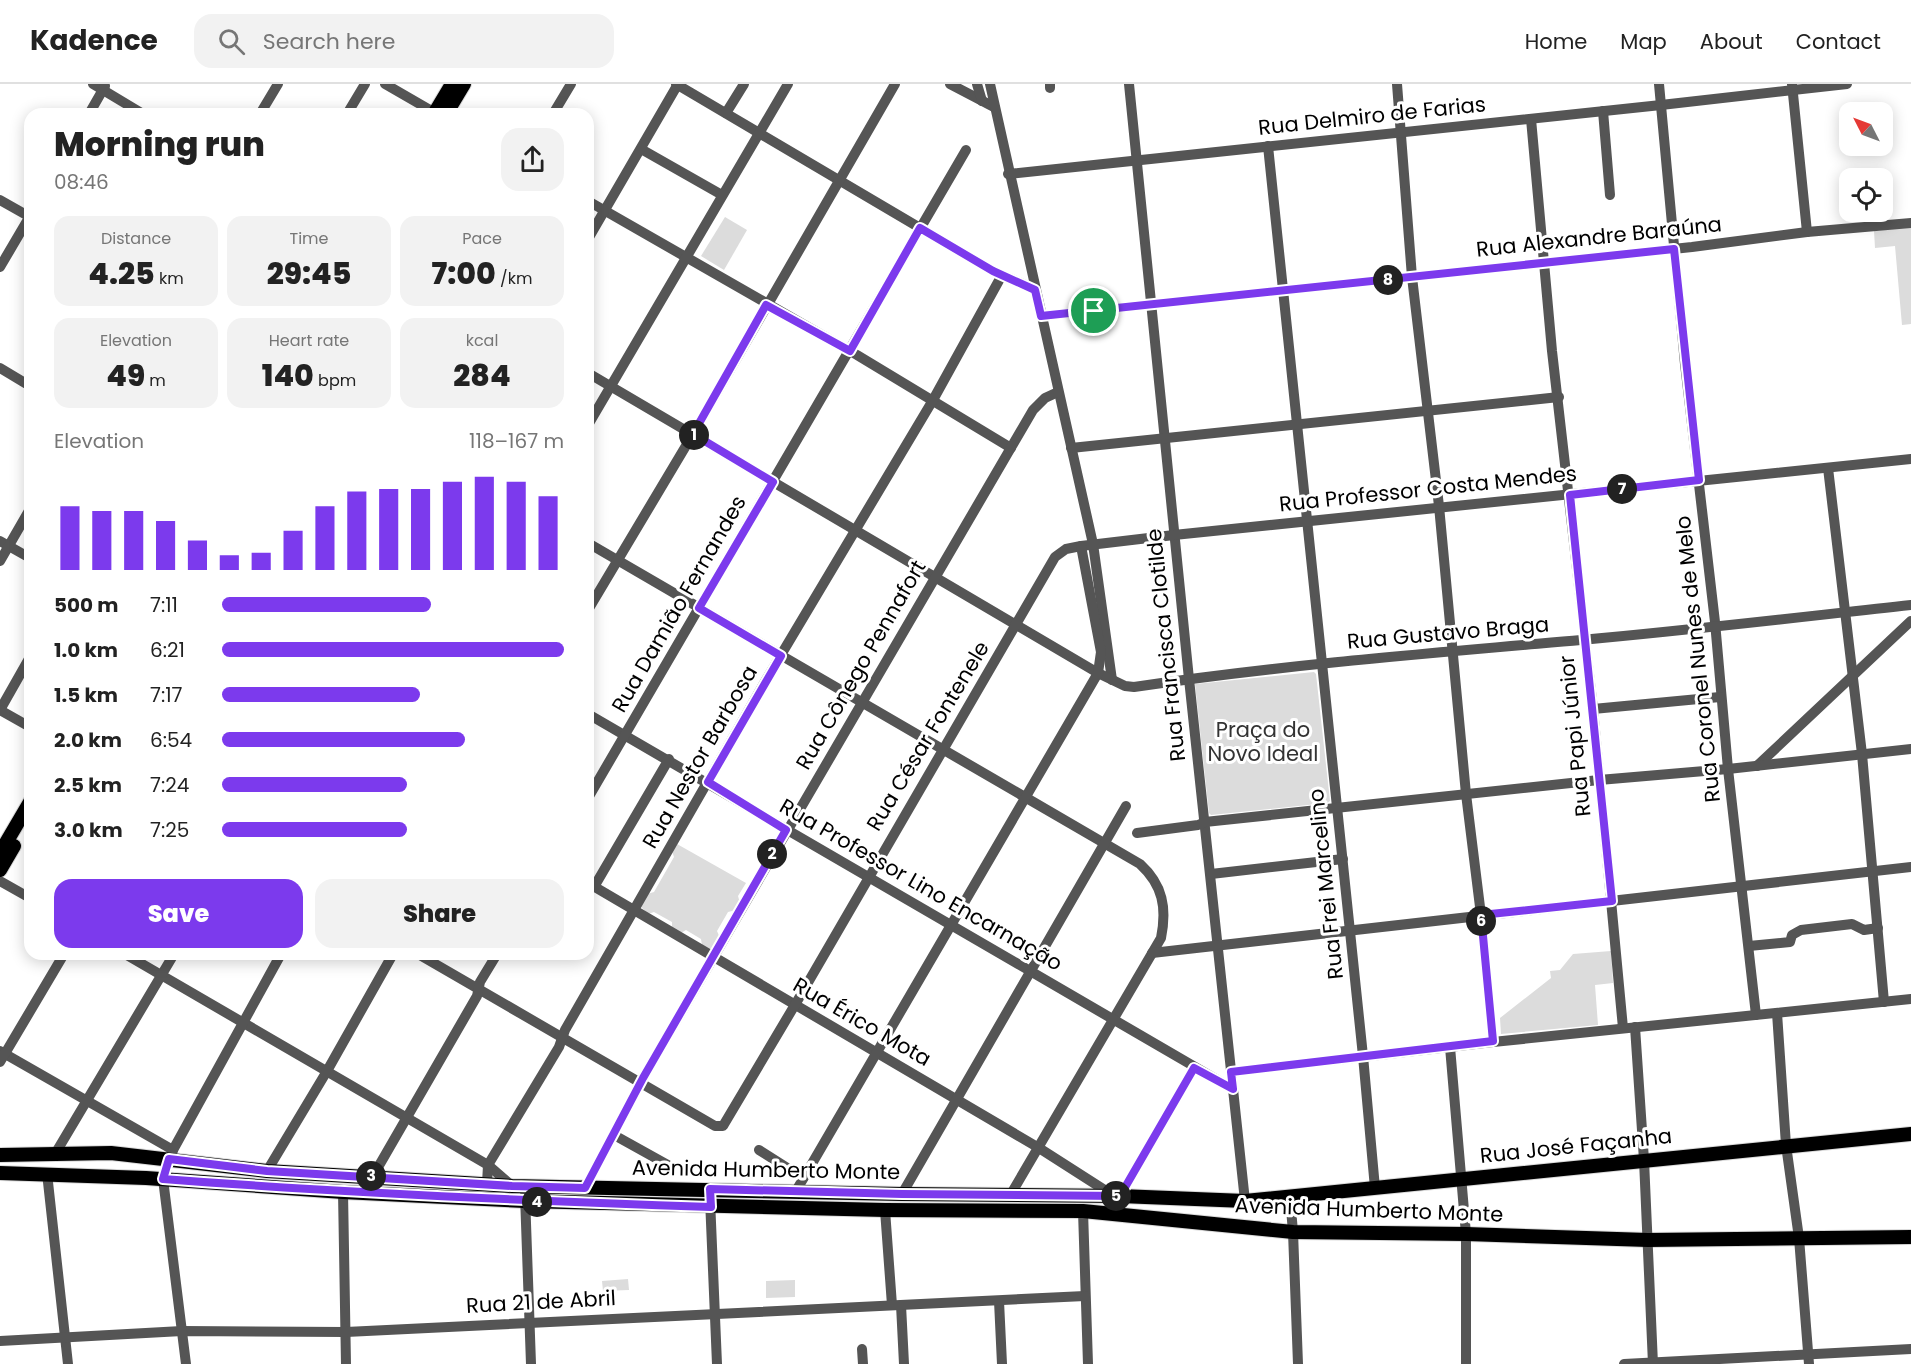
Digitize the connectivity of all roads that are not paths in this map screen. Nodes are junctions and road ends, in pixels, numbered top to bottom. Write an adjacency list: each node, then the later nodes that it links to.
1 (278, 84): 25 (street)
2 (365, 84): 26 (street)
3 (385, 84): 27 (street)
4 (452, 84): 28 (main road)
5 (464, 84): 29 (main road)
6 (571, 84): 30 (street)
7 (677, 84): 32 (street); 37 (street)
8 (744, 84): 32 (street)
9 (788, 84): 35 (street)
10 (895, 84): 41 (street)
11 (950, 84): 20 (street)
12 (978, 84): 20 (street)
13 (990, 84): 22 (street)
14 (1129, 84): 39 (street, Rua Francisca Clotilde)
15 (1397, 84): 34 (street)
16 (1659, 84): 21 (street, Rua Coronel Nunes de Melo)
17 (1847, 84): 19 (street, Rua Delmiro de Farias)
18 (101, 86): 23 (street); 24 (street)
19 (1792, 87): 21 (street, Rua Delmiro de Farias); 52 (street)
20 (982, 101): 22 (street)
21 (1661, 105): 31 (street, Rua Delmiro de Farias); 53 (street, Rua Coronel Nunes de Melo)
22 (994, 107): 40 (street)
23 (92, 108)
24 (134, 108)
25 (264, 108)
26 (351, 108)
27 (427, 108)
28 (441, 108)
29 (443, 108)
30 (557, 108)
31 (1603, 111): 33 (street, Rua Delmiro de Farias); 43 (street)
32 (726, 114): 35 (street)
33 (1531, 118): 34 (street, Rua Delmiro de Farias); 55 (street, Rua Papi Júnior)
34 (1401, 132): 36 (street, Rua Delmiro de Farias); 58 (street)
35 (759, 133): 41 (street); 42 (street)
36 (1268, 146): 39 (street, Rua Delmiro de Farias); 60 (street, Rua Frei Marcelino)
37 (641, 149): 42 (street); 46 (street)
38 (966, 150): 51 (street, Rua Damião Fernandes)
39 (1136, 160): 40 (street, Rua Delmiro de Farias); 62 (street, Rua Francisca Clotilde)
40 (1008, 174): 59 (street)
41 (838, 180): 51 (street); 61 (street)
42 (722, 195): 54 (street)
43 (1610, 195)
44 (0, 200): 47 (street)
45 (594, 205): 46 (street)
46 (605, 211): 50 (street); 54 (street)
47 (24, 214)
48 (1911, 223): 52 (street, Rua Alexandre Baraúna)
49 (24, 227): 56 (street)
50 (594, 228)
51 (920, 228): 57 (street); 64 (street, Rua Damião Fernandes)
52 (1807, 232): 53 (street, Rua Alexandre Baraúna)
53 (1674, 249): 55 (street, Rua Alexandre Baraúna); 81 (street, Rua Coronel Nunes de Melo)
54 (686, 257): 61 (street); 68 (street)
55 (1543, 262): 58 (street, Rua Alexandre Baraúna); 70 (street, Rua Papi Júnior)
56 (0, 267)
57 (1002, 275): 59 (street); 71 (street, Rua Nestor Barbosa)
58 (1412, 278): 60 (street, Rua Alexandre Baraúna); 72 (street)
59 (1035, 290): 63 (street)
60 (1282, 291): 62 (street, Rua Alexandre Baraúna); 74 (street, Rua Frei Marcelino)
61 (766, 305): 64 (street); 75 (street)
62 (1151, 306): 63 (street, Rua Alexandre Baraúna); 76 (street, Rua Francisca Clotilde)
63 (1041, 316): 69 (street)
64 (850, 351): 71 (street); 82 (street, Rua Damião Fernandes)
65 (0, 368): 67 (street)
66 (594, 376): 68 (street, Rua Gustavo Braga)
67 (24, 382)
68 (611, 386): 73 (street); 75 (street, Rua Gustavo Braga)
69 (1058, 392): 77 (street, Rua Cônego Pennafort); 78 (street)
70 (1559, 397): 72 (street); 83 (street, Rua Papi Júnior)
71 (933, 400): 77 (street); 87 (street, Rua Nestor Barbosa)
72 (1428, 412): 74 (street); 84 (street)
73 (594, 415)
74 (1298, 425): 76 (street); 86 (street, Rua Frei Marcelino)
75 (693, 434): 82 (street, Rua Gustavo Braga); 94 (street)
76 (1164, 439): 78 (street); 88 (street, Rua Francisca Clotilde)
77 (1011, 448): 96 (street, Rua Cônego Pennafort)
78 (1071, 448): 90 (street)
79 (1911, 459): 80 (street, Rua Professor Costa Mendes)
80 (1828, 468): 81 (street, Rua Professor Costa Mendes); 100 (street)
81 (1699, 480): 83 (street, Rua Professor Costa Mendes); 103 (street, Rua Coronel Nunes de Melo)
82 (773, 482): 87 (street, Rua Gustavo Braga); 99 (street, Rua Damião Fernandes)
83 (1570, 495): 84 (street, Rua Professor Costa Mendes); 105 (street, Rua Papi Júnior)
84 (1439, 506): 86 (street, Rua Professor Costa Mendes); 106 (street)
85 (24, 517): 89 (street)
86 (1307, 521): 88 (street, Rua Professor Costa Mendes); 108 (street, Rua Frei Marcelino)
87 (855, 530): 96 (street, Rua Gustavo Braga); 107 (street, Rua Nestor Barbosa)
88 (1174, 535): 90 (street, Rua Professor Costa Mendes); 112 (street, Rua Francisca Clotilde)
89 (4, 543): 93 (street); 95 (street)
90 (1093, 544): 91 (street, Rua César Fontenele); 104 (street)
91 (1081, 546): 102 (street, Rua César Fontenele); 104 (street)
92 (594, 547): 94 (street)
93 (24, 555)
94 (617, 560): 97 (street); 99 (street)
95 (0, 561)
96 (935, 577): 102 (street, Rua Gustavo Braga); 115 (street, Rua Cônego Pennafort)
97 (594, 597)
98 (1911, 605): 100 (street, Rua Gustavo Braga)
99 (699, 608): 107 (street); 120 (street, Rua Damião Fernandes)
100 (1845, 613): 103 (street, Rua Gustavo Braga); 111 (street)
101 (1911, 621): 111 (street)
102 (1018, 624): 110 (street, Rua Gustavo Braga); 122 (street, Rua César Fontenele)
103 (1715, 626): 105 (street, Rua Gustavo Braga); 114 (street, Rua Coronel Nunes de Melo)
104 (1102, 640): 110 (street); 113 (street)
105 (1585, 640): 106 (street, Rua Gustavo Braga); 116 (street, Rua Papi Júnior)
106 (1453, 651): 108 (street, Rua Gustavo Braga); 130 (street)
107 (781, 656): 115 (street); 128 (street, Rua Nestor Barbosa)
108 (1323, 664): 112 (street, Rua Gustavo Braga); 133 (street, Rua Frei Marcelino)
109 (24, 668): 117 (street)
110 (1098, 673): 113 (street, Rua Gustavo Braga); 131 (street)
111 (1853, 675): 123 (street); 125 (street)
112 (1189, 679): 113 (street, Rua Gustavo Braga); 135 (street, Rua Francisca Clotilde)
113 (1112, 680)
114 (1720, 697): 116 (street); 126 (street, Rua Coronel Nunes de Melo)
115 (861, 703): 122 (street); 137 (street, Rua Cônego Pennafort)
116 (1593, 709): 127 (street, Rua Papi Júnior)
117 (0, 710): 119 (street)
118 (594, 717): 120 (street, Rua Professor Lino Encarnação)
119 (24, 724)
120 (625, 735): 124 (street, Rua Professor Lino Encarnação); 129 (street, Rua Damião Fernandes)
121 (1911, 749): 123 (street)
122 (943, 750): 131 (street); 146 (street, Rua César Fontenele)
123 (1862, 754): 125 (street); 144 (street)
124 (669, 759): 128 (street, Rua Professor Lino Encarnação); 147 (street)
125 (1756, 766): 126 (street)
126 (1728, 770): 127 (street); 149 (street, Rua Coronel Nunes de Melo)
127 (1599, 780): 130 (street); 152 (street, Rua Papi Júnior)
128 (708, 782): 137 (street, Rua Professor Lino Encarnação); 153 (street, Rua Nestor Barbosa)
129 (594, 788)
130 (1466, 794): 133 (street); 154 (street)
131 (1024, 798): 139 (street); 155 (street)
132 (1126, 806): 139 (street)
133 (1338, 808): 135 (street); 141 (street, Rua Frei Marcelino)
134 (24, 812): 140 (main road)
135 (1205, 822): 138 (street); 145 (street, Rua Francisca Clotilde)
136 (24, 828): 143 (main road)
137 (786, 830): 146 (street, Rua Professor Lino Encarnação); 161 (street, Rua Cônego Pennafort)
138 (1137, 833)
139 (1105, 845): 160 (street); 169 (street)
140 (0, 853)
141 (1343, 859): 145 (street); 157 (street, Rua Frei Marcelino)
142 (1911, 867): 144 (street)
143 (0, 870)
144 (1873, 871): 149 (street); 156 (street)
145 (1211, 874): 158 (street, Rua Francisca Clotilde)
146 (868, 877): 155 (street, Rua Professor Lino Encarnação); 174 (street, Rua César Fontenele)
147 (594, 880)
148 (0, 881): 151 (street)
149 (1742, 886): 152 (street); 159 (street, Rua Coronel Nunes de Melo)
150 (594, 887): 153 (street, Rua Érico Mota)
151 (24, 895)
152 (1612, 901): 154 (street); 179 (street, Rua Papi Júnior)
153 (634, 910): 161 (street, Rua Érico Mota); 180 (street, Rua Nestor Barbosa)
154 (1481, 915): 157 (street); 181 (street)
155 (951, 924): 169 (street, Rua Professor Lino Encarnação); 183 (street)
156 (1878, 928): 159 (street); 173 (street)
157 (1350, 931): 158 (street); 185 (street, Rua Frei Marcelino)
158 (1218, 945): 160 (street); 188 (street, Rua Francisca Clotilde)
159 (1749, 946): 176 (street, Rua Coronel Nunes de Melo)
160 (1152, 953): 177 (street)
161 (713, 957): 174 (street, Rua Érico Mota); 189 (street, Rua Cônego Pennafort)
162 (60, 960): 184 (street)
163 (134, 960): 170 (street)
164 (170, 960): 170 (street)
165 (278, 960): 178 (street)
166 (390, 960): 187 (street)
167 (428, 960): 171 (street)
168 (493, 960): 171 (street)
169 (1031, 972): 177 (street, Rua Professor Lino Encarnação); 192 (street)
170 (161, 976): 178 (street); 191 (street)
171 (479, 989): 180 (street); 193 (street)
172 (1911, 999): 173 (street)
173 (1884, 1002): 175 (street)
174 (795, 1005): 183 (street, Rua Érico Mota); 189 (street, Rua César Fontenele)
175 (1777, 1013): 176 (street); 196 (street)
176 (1756, 1015): 179 (street)
177 (1114, 1019): 186 (street, Rua Professor Lino Encarnação); 197 (street)
178 (243, 1023): 187 (street); 201 (street)
179 (1629, 1028): 181 (street); 202 (street, Rua Papi Júnior)
180 (562, 1039): 189 (street); 203 (street, Rua Nestor Barbosa)
181 (1493, 1041): 182 (street)
182 (1450, 1047): 185 (street); 209 (street)
183 (876, 1053): 192 (street, Rua Érico Mota); 212 (street)
184 (2, 1056): 191 (street)
185 (1364, 1056): 188 (street); 215 (street, Rua Frei Marcelino)
186 (1194, 1068): 190 (street, Rua Professor Lino Encarnação); 220 (street)
187 (327, 1071): 193 (street); 205 (street)
188 (1231, 1072): 190 (street, Rua Francisca Clotilde)
189 (640, 1083): 195 (street, Rua Cônego Pennafort)
190 (1233, 1089): 223 (street, Rua Francisca Clotilde)
191 (86, 1100): 199 (street); 201 (street)
192 (957, 1101): 197 (street, Rua Érico Mota); 218 (street)
193 (406, 1118): 203 (street); 208 (street)
194 (1911, 1134): 196 (main road, Rua José Façanha)
195 (614, 1135): 204 (street); 214 (street, Rua Cônego Pennafort)
196 (1786, 1145): 202 (main road, Rua José Façanha); 230 (street)
197 (1038, 1148): 219 (street); 220 (street, Rua Érico Mota)
198 (759, 1150): 212 (street)
199 (55, 1154): 200 (main road, Avenida Humberto Monte); 201 (main road, Avenida Humberto Monte)
200 (0, 1155)
201 (171, 1155): 205 (main road, Avenida Humberto Monte); 210 (street)
202 (1644, 1160): 209 (main road, Rua José Façanha); 231 (street, Rua Papi Júnior)
203 (488, 1165): 211 (street, Rua Nestor Barbosa); 213 (street)
204 (668, 1165)
205 (267, 1171): 208 (main road, Avenida Humberto Monte)
206 (0, 1173): 207 (main road, Avenida Humberto Monte)
207 (47, 1173): 210 (main road, Avenida Humberto Monte); 239 (street)
208 (373, 1176): 211 (main road, Avenida Humberto Monte)
209 (1462, 1178): 215 (main road, Rua José Façanha); 228 (street)
210 (163, 1179): 217 (main road, Avenida Humberto Monte); 237 (street)
211 (487, 1184): 213 (main road, Avenida Humberto Monte)
212 (799, 1185): 216 (main road, Avenida Humberto Monte); 218 (main road, Avenida Humberto Monte)
213 (518, 1186): 214 (main road, Avenida Humberto Monte); 222 (street)
214 (585, 1188): 216 (main road, Avenida Humberto Monte)
215 (1375, 1188): 221 (main road, Rua José Façanha)
216 (710, 1189): 224 (street)
217 (343, 1192): 222 (main road, Avenida Humberto Monte); 238 (street)
218 (902, 1194): 219 (main road, Avenida Humberto Monte)
219 (1011, 1194): 220 (main road, Avenida Humberto Monte)
220 (1117, 1196): 223 (main road, Avenida Humberto Monte)
221 (1290, 1197): 223 (main road, Rua José Façanha); 227 (street)
222 (525, 1201): 224 (main road, Avenida Humberto Monte); 236 (street)
223 (1245, 1201)
224 (711, 1207): 225 (main road, Avenida Humberto Monte); 235 (street)
225 (885, 1210): 226 (main road, Avenida Humberto Monte); 234 (street)
226 (1083, 1211): 227 (main road, Avenida Humberto Monte); 232 (street)
227 (1293, 1232): 228 (main road, Avenida Humberto Monte); 253 (street)
228 (1466, 1234): 231 (main road, Avenida Humberto Monte); 254 (street)
229 (1911, 1237): 230 (main road, Avenida Humberto Monte)
230 (1799, 1238): 231 (main road, Avenida Humberto Monte); 243 (street)
231 (1648, 1240): 256 (street, Rua Papi Júnior)
232 (1085, 1296): 233 (street, Rua 21 de Abril); 252 (street)
233 (999, 1301): 234 (street, Rua 21 de Abril); 251 (street)
234 (897, 1305): 235 (street, Rua 21 de Abril); 250 (street)
235 (715, 1313): 236 (street, Rua 21 de Abril); 248 (street)
236 (530, 1322): 238 (street, Rua 21 de Abril); 247 (street)
237 (182, 1331): 238 (street, Rua 21 de Abril); 239 (street, Rua 21 de Abril); 245 (street)
238 (346, 1332): 246 (street)
239 (65, 1338): 240 (street, Rua 21 de Abril); 244 (street)
240 (0, 1341)
241 (862, 1349): 249 (street)
242 (1911, 1349): 243 (street)
243 (1809, 1359): 256 (street)
244 (68, 1364)
245 (186, 1364)
246 (346, 1364)
247 (531, 1364)
248 (717, 1364)
249 (863, 1364)
250 (904, 1364)
251 (1002, 1364)
252 (1088, 1364)
253 (1298, 1364)
254 (1466, 1364)
255 (1624, 1364): 256 (street)
256 (1653, 1364)

